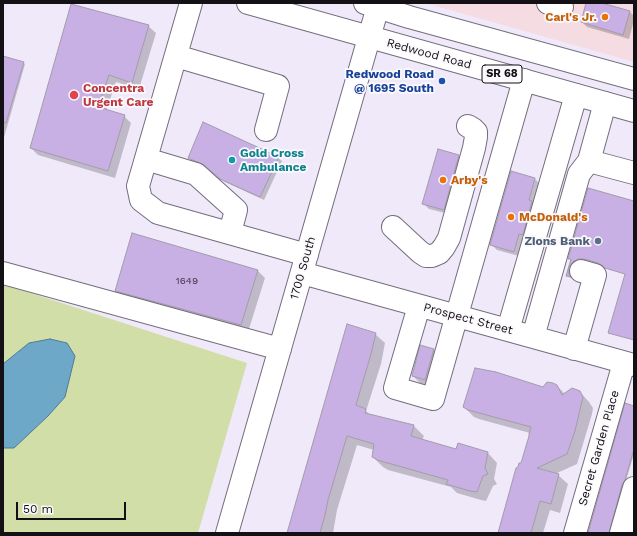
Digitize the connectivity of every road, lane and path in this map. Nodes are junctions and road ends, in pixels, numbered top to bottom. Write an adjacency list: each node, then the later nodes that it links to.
1 (191, 3): 5 (street, Prospect Street)
2 (248, 3): 4 (street, Redwood Road / SR 68)
3 (374, 4): 4 (street, 1700 South); 6 (street, SR 68)
4 (369, 37): 7 (street, Redwood Road / SR 68); 18 (street, 1700 South)
5 (176, 56): 12 (street); 13 (street, Prospect Street)
6 (634, 79)
7 (524, 80): 8 (street, Redwood Road / SR 68); 22 (street)
8 (576, 95): 9 (street, Redwood Road / SR 68); 23 (street)
9 (606, 103): 10 (street, Redwood Road / SR 68); 14 (street)
10 (634, 111)
11 (468, 126): 16 (street)
12 (266, 130)
13 (146, 159): 17 (street); 17 (street, Prospect Street)
14 (590, 161): 15 (street); 19 (street)
15 (634, 173)
16 (393, 227)
17 (230, 233): 18 (street, Prospect Street)
18 (304, 264): 21 (street, Prospect Street); 25 (street, 1700 South)
19 (568, 267): 24 (street); 26 (street)
20 (3, 273): 25 (street)
21 (418, 306): 22 (street, Prospect Street); 22 (street)
22 (457, 316): 23 (street, Prospect Street)
23 (508, 330): 24 (street, Prospect Street)
24 (533, 337): 26 (street, Prospect Street)
25 (280, 349): 29 (street, 1700 South)
26 (574, 349): 27 (street, Prospect Street)
27 (629, 364): 30 (street, Secret Garden Place)
28 (634, 488): 31 (street)
29 (227, 533)
30 (575, 533)
31 (621, 533)

